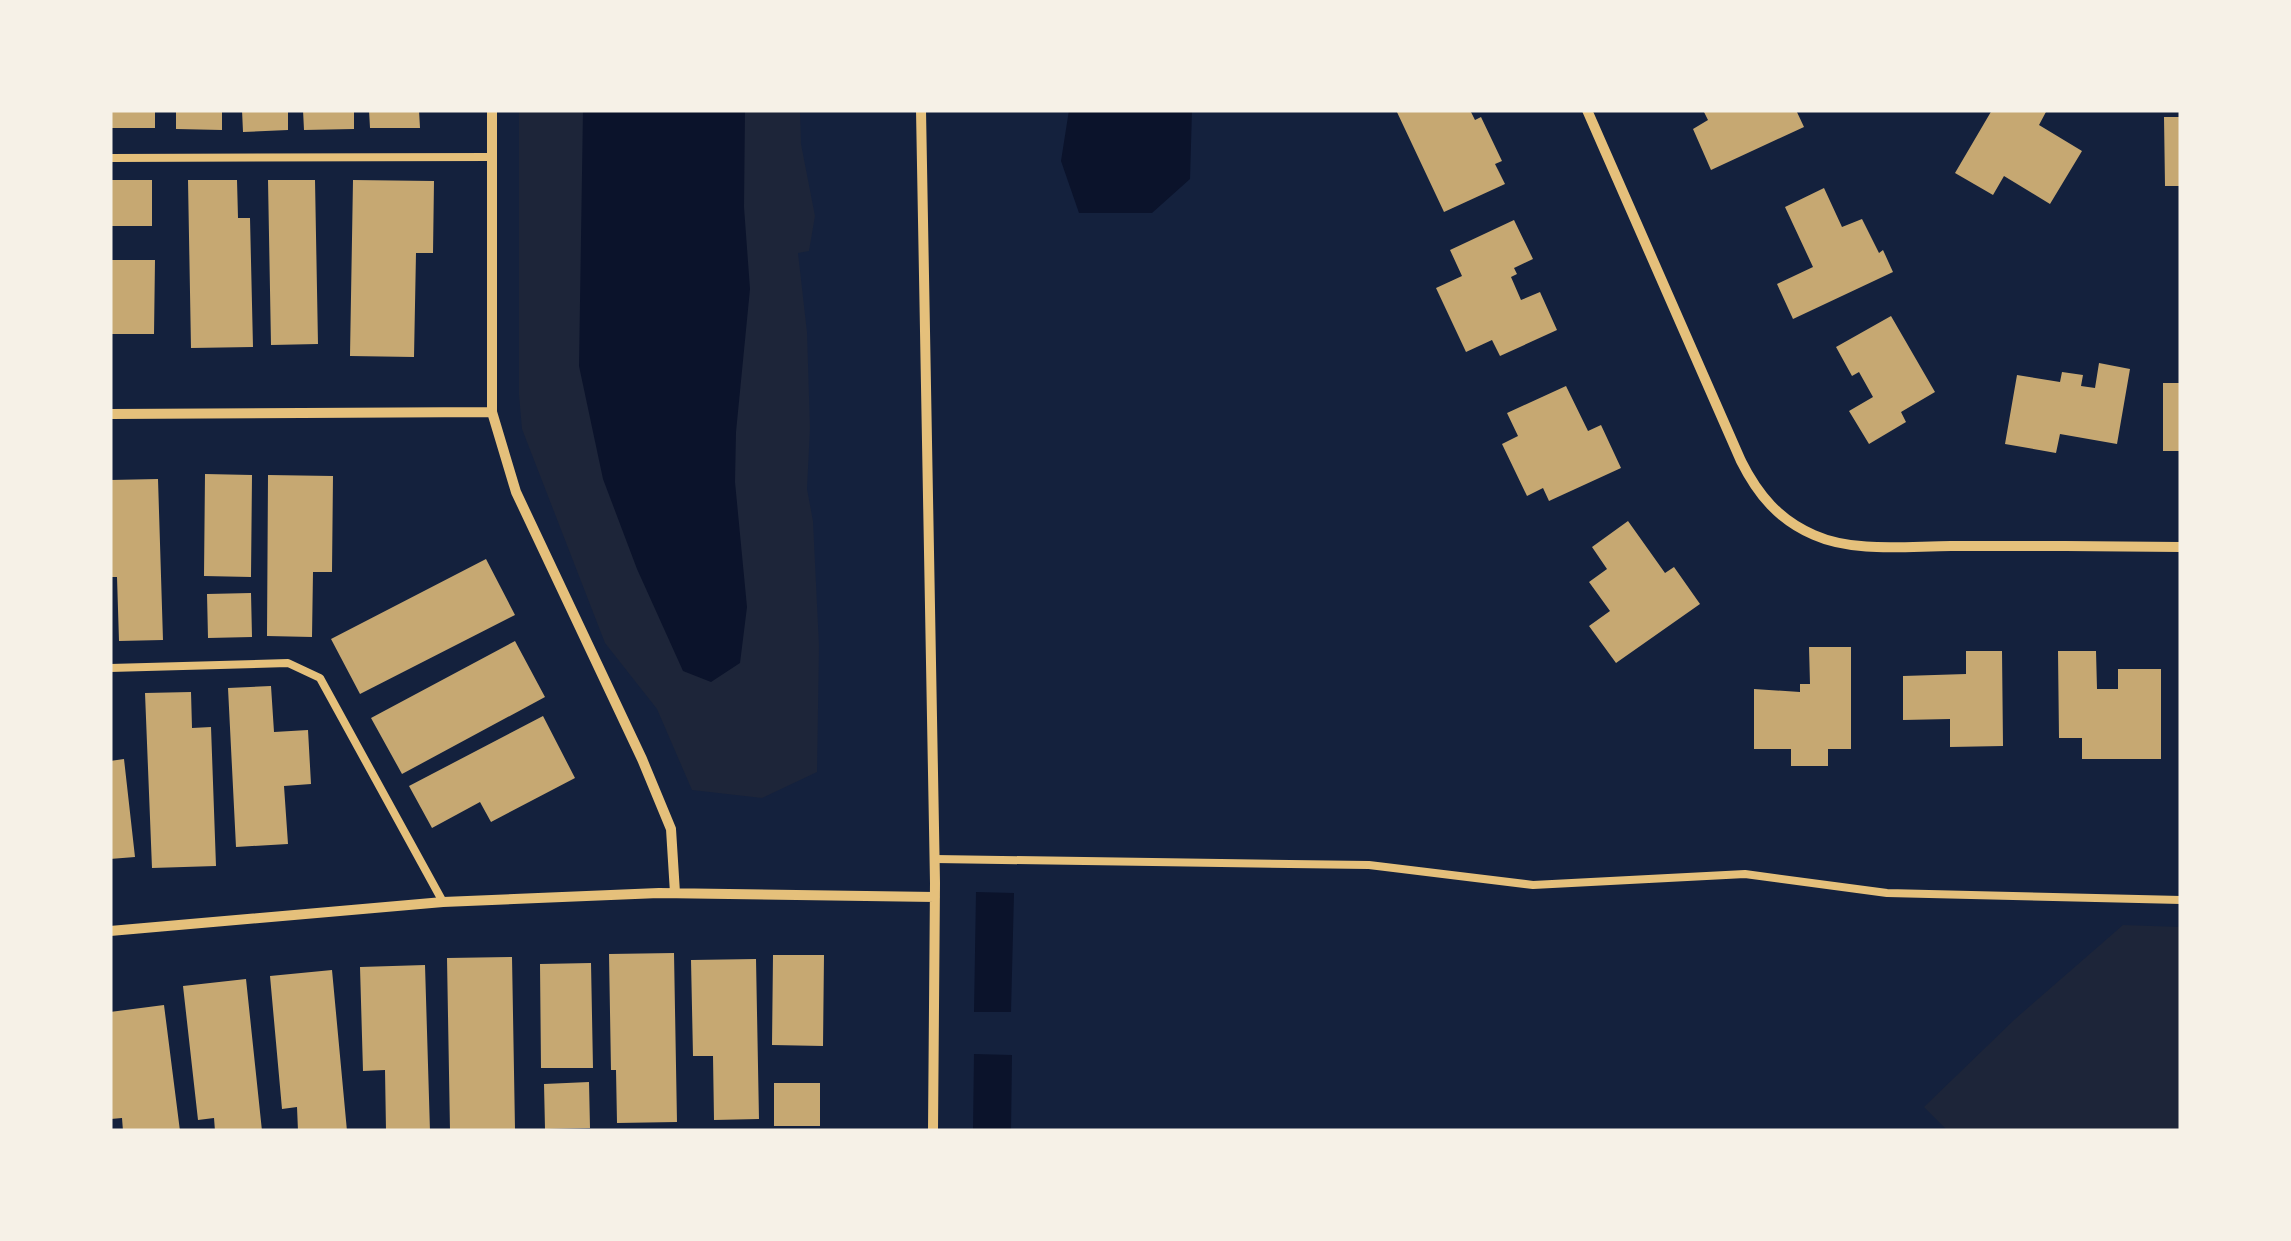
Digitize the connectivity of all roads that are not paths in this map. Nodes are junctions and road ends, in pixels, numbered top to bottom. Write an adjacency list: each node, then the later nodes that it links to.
1 (492, 110): 5 (street)
2 (921, 110): 10 (street)
3 (1587, 110): 8 (street)
4 (110, 158): 5 (lane)
5 (491, 158): 6 (street)
6 (492, 412): 7 (street); 11 (street)
7 (110, 414)
8 (2181, 546)
9 (110, 668): 14 (lane)
10 (935, 858): 12 (street); 13 (lane)
11 (675, 894): 12 (street); 14 (street)
12 (935, 898): 16 (street)
13 (2181, 900)
14 (442, 902): 15 (street)
15 (110, 931)
16 (933, 1131)

